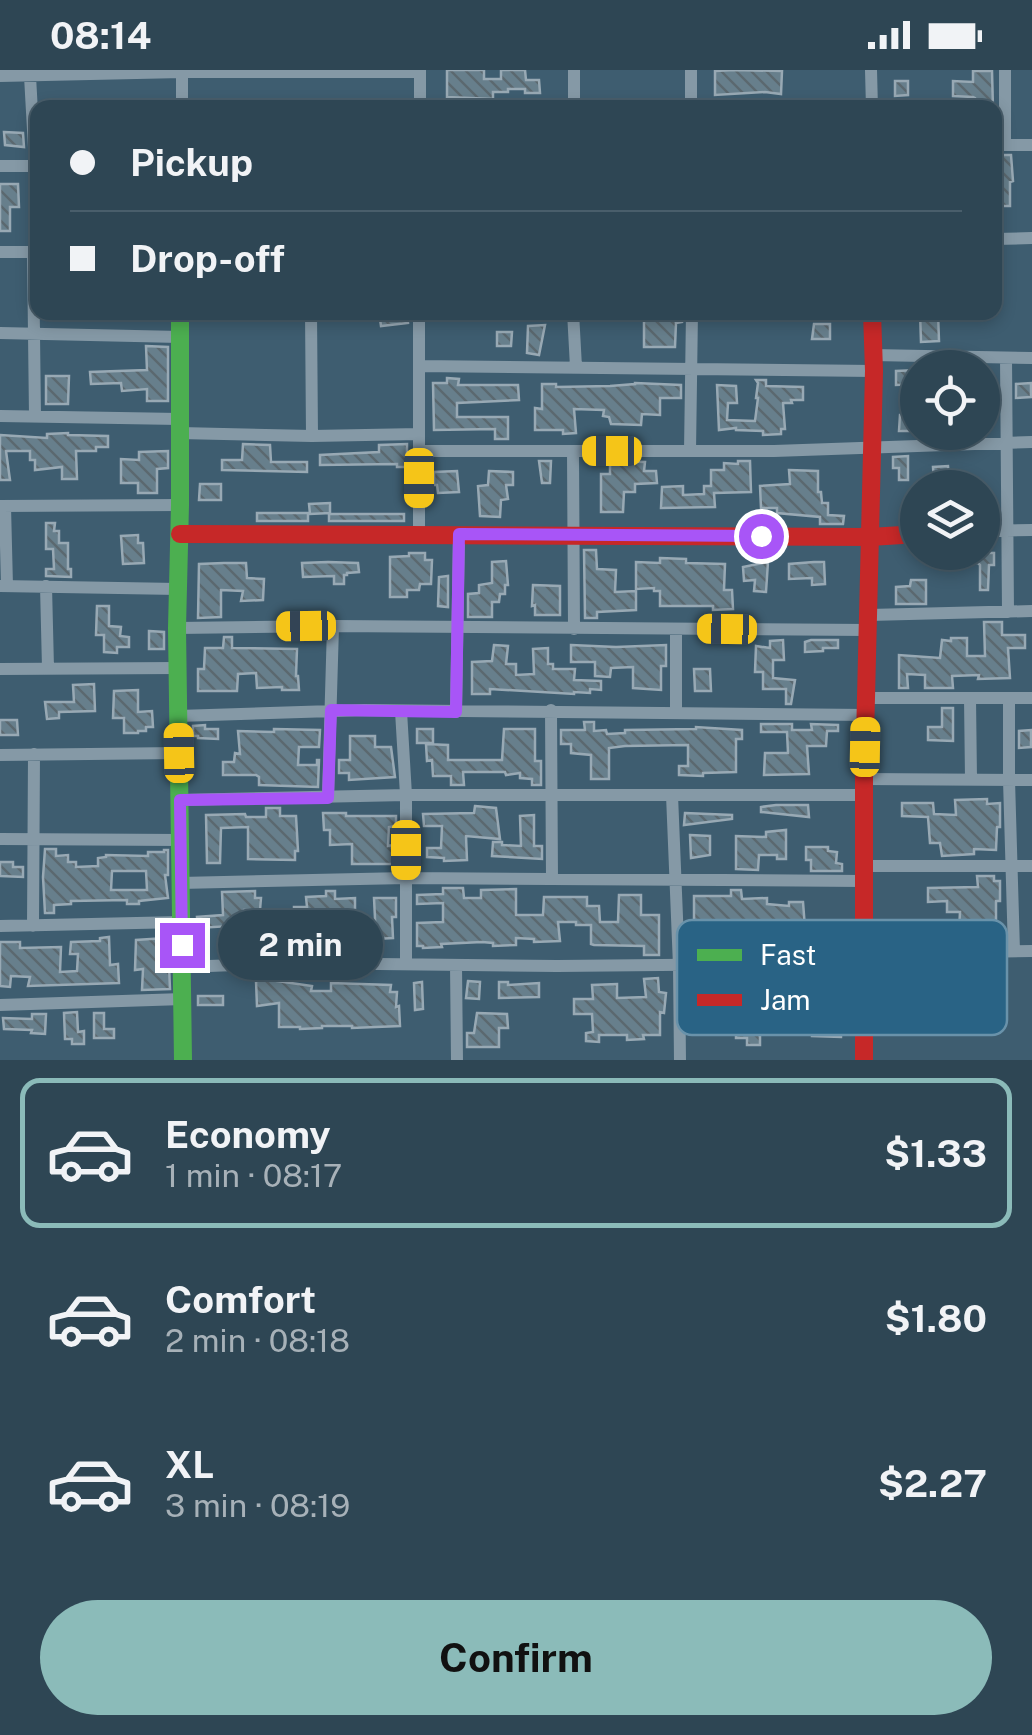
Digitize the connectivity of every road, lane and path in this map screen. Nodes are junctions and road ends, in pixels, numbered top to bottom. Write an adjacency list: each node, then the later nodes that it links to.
1 (574, 70): 14 (street)
2 (691, 70): 15 (street)
3 (871, 70): 16 (street)
4 (1005, 70): 17 (street)
5 (295, 71): 6 (street); 8 (street)
6 (420, 71): 13 (street)
7 (77, 72): 8 (street); 10 (street)
8 (182, 72): 12 (street)
9 (0, 76): 10 (street)
10 (30, 76): 11 (street)
11 (32, 100)
12 (182, 100)
13 (420, 100)
14 (574, 100)
15 (691, 100)
16 (872, 100)
17 (1002, 115)
18 (1032, 144): 19 (street)
19 (1002, 145)
20 (0, 166): 21 (street)
21 (30, 166)
22 (1032, 238): 23 (street)
23 (1002, 239)
24 (0, 252): 25 (street)
25 (30, 252)
26 (34, 320): 34 (street)
27 (180, 320): 35 (street)
28 (311, 320): 46 (street)
29 (420, 320): 39 (street)
30 (573, 320): 40 (street)
31 (692, 320): 41 (street)
32 (872, 320): 38 (street)
33 (0, 333): 34 (street)
34 (34, 333): 35 (street); 43 (street)
35 (180, 337): 44 (street)
36 (1006, 358): 37 (street); 38 (street); 48 (street)
37 (1032, 358)
38 (873, 363): 41 (street); 49 (street)
39 (419, 366): 40 (street); 45 (street)
40 (576, 367): 41 (street)
41 (690, 369): 51 (street)
42 (0, 416): 43 (street)
43 (35, 416): 44 (street)
44 (179, 426): 46 (street); 53 (street)
45 (419, 434): 46 (street); 50 (street)
46 (312, 436)
47 (1032, 442): 48 (street)
48 (1007, 443): 49 (street); 55 (street)
49 (872, 449): 51 (street); 63 (street)
50 (419, 451): 52 (street); 59 (street)
51 (690, 451): 52 (street)
52 (573, 452): 61 (street)
53 (180, 505): 54 (street); 58 (street)
54 (3, 506): 64 (street)
55 (1007, 530): 56 (street); 57 (street); 67 (street)
56 (1032, 530)
57 (1000, 531)
58 (180, 534): 59 (street); 66 (street)
59 (419, 534): 60 (street)
60 (459, 534): 61 (street); 72 (street)
61 (575, 535): 63 (street); 73 (street)
62 (900, 535): 63 (street)
63 (870, 537): 69 (street)
64 (3, 586): 65 (street)
65 (46, 586): 66 (street); 75 (street)
66 (178, 589): 71 (street)
67 (1008, 612): 68 (street); 69 (street)
68 (1032, 612)
69 (868, 623): 74 (street); 81 (street)
70 (332, 626): 71 (street); 72 (street); 82 (street)
71 (177, 628): 76 (street)
72 (458, 628): 73 (street); 85 (street)
73 (574, 629): 74 (street)
74 (676, 629): 86 (street)
75 (48, 668): 76 (street); 77 (street)
76 (178, 668): 87 (street)
77 (0, 669)
78 (970, 698): 79 (street); 81 (street); 91 (street)
79 (1008, 698): 80 (street); 92 (street)
80 (1032, 698)
81 (866, 706): 86 (street); 94 (street)
82 (331, 710): 84 (street); 87 (street); 98 (street)
83 (551, 710): 85 (street); 86 (street); 96 (street)
84 (401, 712): 85 (street); 95 (street)
85 (456, 712)
86 (676, 712)
87 (178, 716): 88 (street)
88 (179, 753): 89 (street); 99 (street)
89 (34, 754): 90 (street); 100 (street)
90 (0, 755)
91 (971, 779): 92 (street); 94 (street)
92 (1008, 780): 93 (street); 103 (street)
93 (1032, 780)
94 (864, 787): 97 (street); 105 (street)
95 (406, 795): 96 (street); 98 (street); 106 (street)
96 (552, 795): 97 (street); 107 (street)
97 (672, 795): 108 (street)
98 (328, 798): 99 (street)
99 (180, 800): 102 (street)
100 (34, 838): 101 (street); 102 (street); 114 (street)
101 (0, 839)
102 (180, 840): 109 (street)
103 (1012, 866): 104 (street); 105 (street); 116 (street)
104 (1032, 866)
105 (864, 873): 108 (street); 111 (street)
106 (406, 878): 107 (street); 109 (street); 118 (street)
107 (552, 879): 108 (street)
108 (676, 880): 110 (street)
109 (180, 884): 112 (street)
110 (678, 920)
111 (864, 920)
112 (182, 922): 114 (street); 121 (street)
113 (0, 926): 114 (street)
114 (33, 926)
115 (1007, 951): 116 (street)
116 (1014, 951): 117 (street)
117 (1032, 951)
118 (406, 964): 119 (street); 121 (street)
119 (456, 965): 120 (street); 125 (street)
120 (677, 966)
121 (182, 968): 122 (street)
122 (183, 1000): 123 (street); 124 (street)
123 (0, 1004)
124 (183, 1060)
125 (457, 1060)

